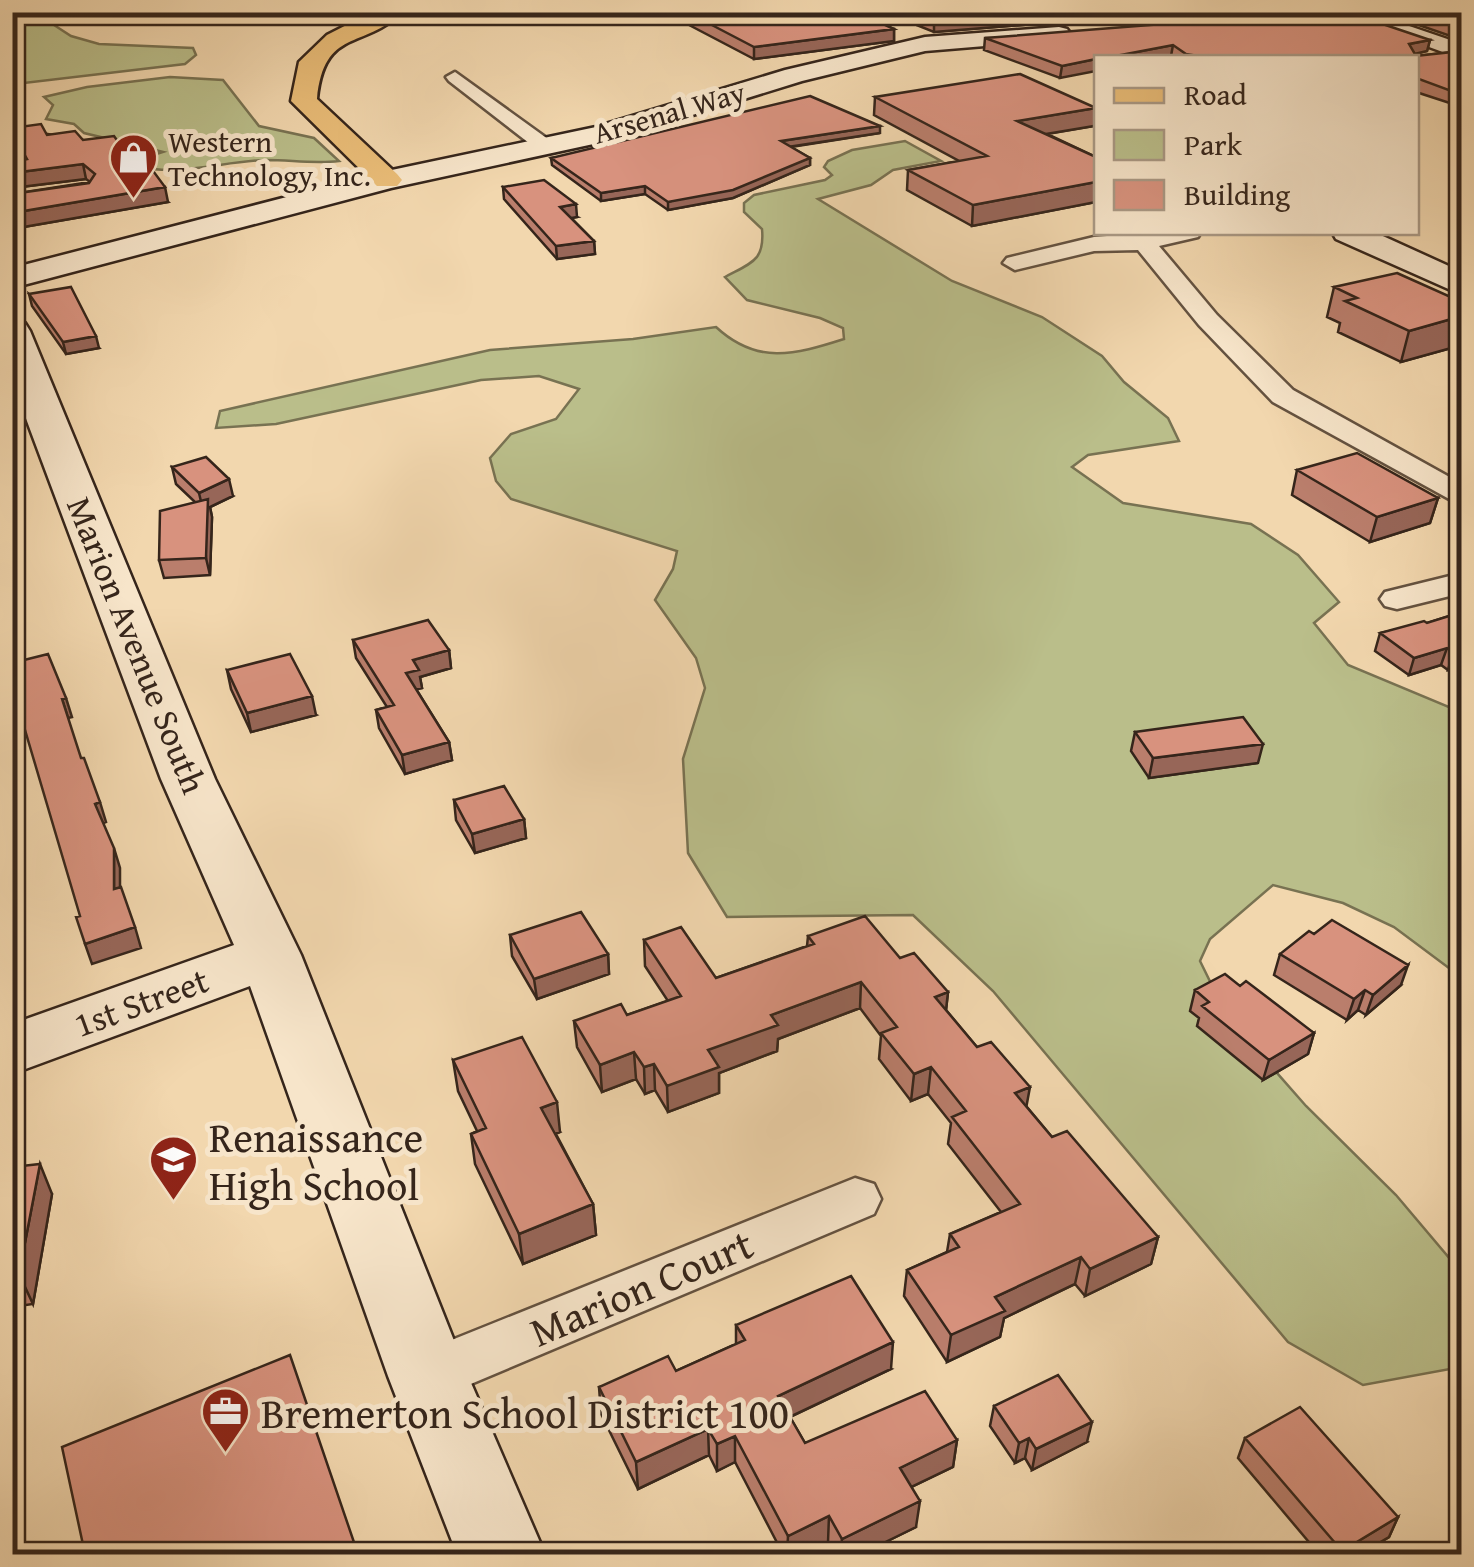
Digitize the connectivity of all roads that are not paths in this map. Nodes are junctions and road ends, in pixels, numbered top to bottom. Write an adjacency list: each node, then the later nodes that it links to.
1 (391, 12): 11 (main road)
2 (1333, 13): 6 (main road)
3 (892, 30): 5 (main road)
4 (1091, 32): 5 (main road, Arsenal Way)
5 (925, 44): 8 (main road); 10 (main road, Arsenal Way)
6 (1462, 53): 7 (street)
7 (1419, 60)
8 (983, 66)
9 (455, 77): 10 (street)
10 (545, 146): 11 (main road, Arsenal Way)
11 (387, 180): 16 (main road, Arsenal Way)
12 (1177, 235): 14 (street)
13 (1354, 235): 17 (main road)
14 (1144, 243): 15 (street); 19 (street)
15 (1014, 263)
16 (12, 278)
17 (1462, 285)
18 (12, 331): 22 (main road, Marion Avenue South)
19 (1462, 497)
20 (1462, 583): 21 (street)
21 (1397, 599)
22 (270, 954): 23 (main road, 1st Street); 25 (main road, Marion Avenue South)
23 (12, 1050)
24 (855, 1199): 25 (street, Marion Court)
25 (428, 1376): 26 (main road, Marion Avenue South)
26 (501, 1554)

